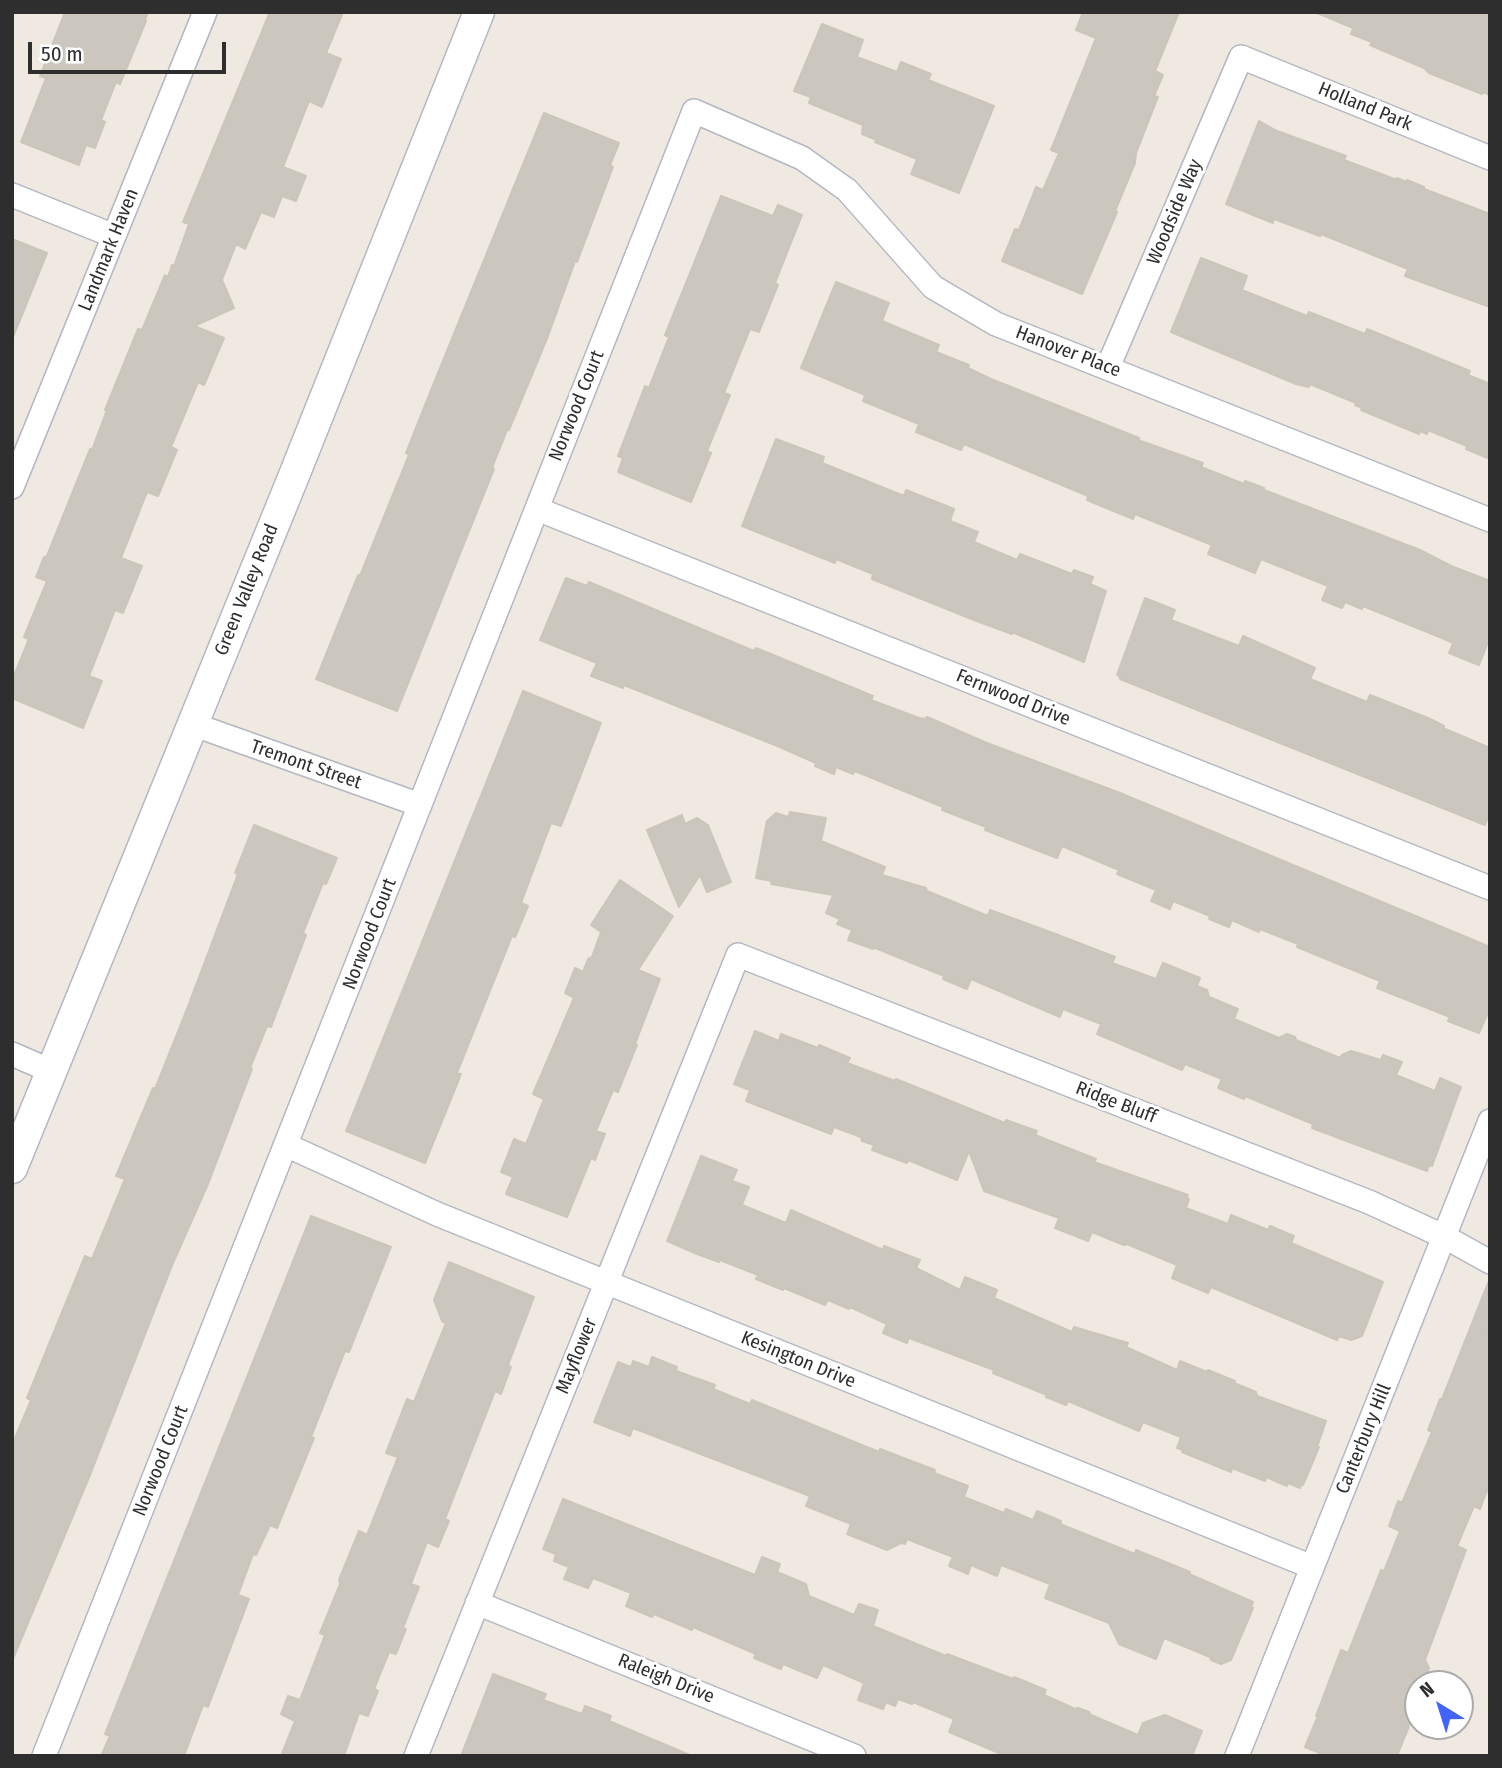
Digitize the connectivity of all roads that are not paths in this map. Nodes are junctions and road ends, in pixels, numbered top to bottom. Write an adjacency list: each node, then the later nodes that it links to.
1 (205, 12): 7 (street, Landmark Haven)
2 (479, 12): 12 (street, Green Valley Road)
3 (1241, 57): 5 (street, Holland Park); 8 (street, Woodside Way)
4 (694, 111): 8 (street, Hanover Place); 10 (street, Norwood Court)
5 (1490, 158)
6 (12, 195): 7 (street)
7 (114, 236): 9 (street, Landmark Haven)
8 (1108, 367): 11 (street, Hanover Place)
9 (12, 487)
10 (537, 509): 13 (street, Norwood Court); 14 (street, Fernwood Drive)
11 (1490, 520)
12 (192, 724): 13 (street, Tremont Street); 17 (street, Green Valley Road)
13 (420, 805): 20 (street, Norwood Court)
14 (1490, 888)
15 (738, 955): 22 (street, Ridge Bluff); 24 (street, Mayflower)
16 (12, 1054): 17 (street)
17 (51, 1071): 18 (street, Green Valley Road)
18 (21, 1120): 21 (street, Green Valley Road)
19 (1490, 1121): 22 (street, Canterbury Hill)
20 (286, 1145): 24 (street, Kesington Drive); 27 (street, Norwood Court)
21 (12, 1168)
22 (1445, 1237): 23 (street, Ridge Bluff); 25 (street, Canterbury Hill)
23 (1490, 1262)
24 (607, 1283): 25 (street, Kesington Drive); 26 (street, Mayflower)
25 (1312, 1567): 30 (street, Canterbury Hill)
26 (477, 1603): 28 (street, Mayflower); 29 (street, Raleigh Drive)
27 (44, 1756)
28 (416, 1756)
29 (854, 1756)
30 (1237, 1756)

